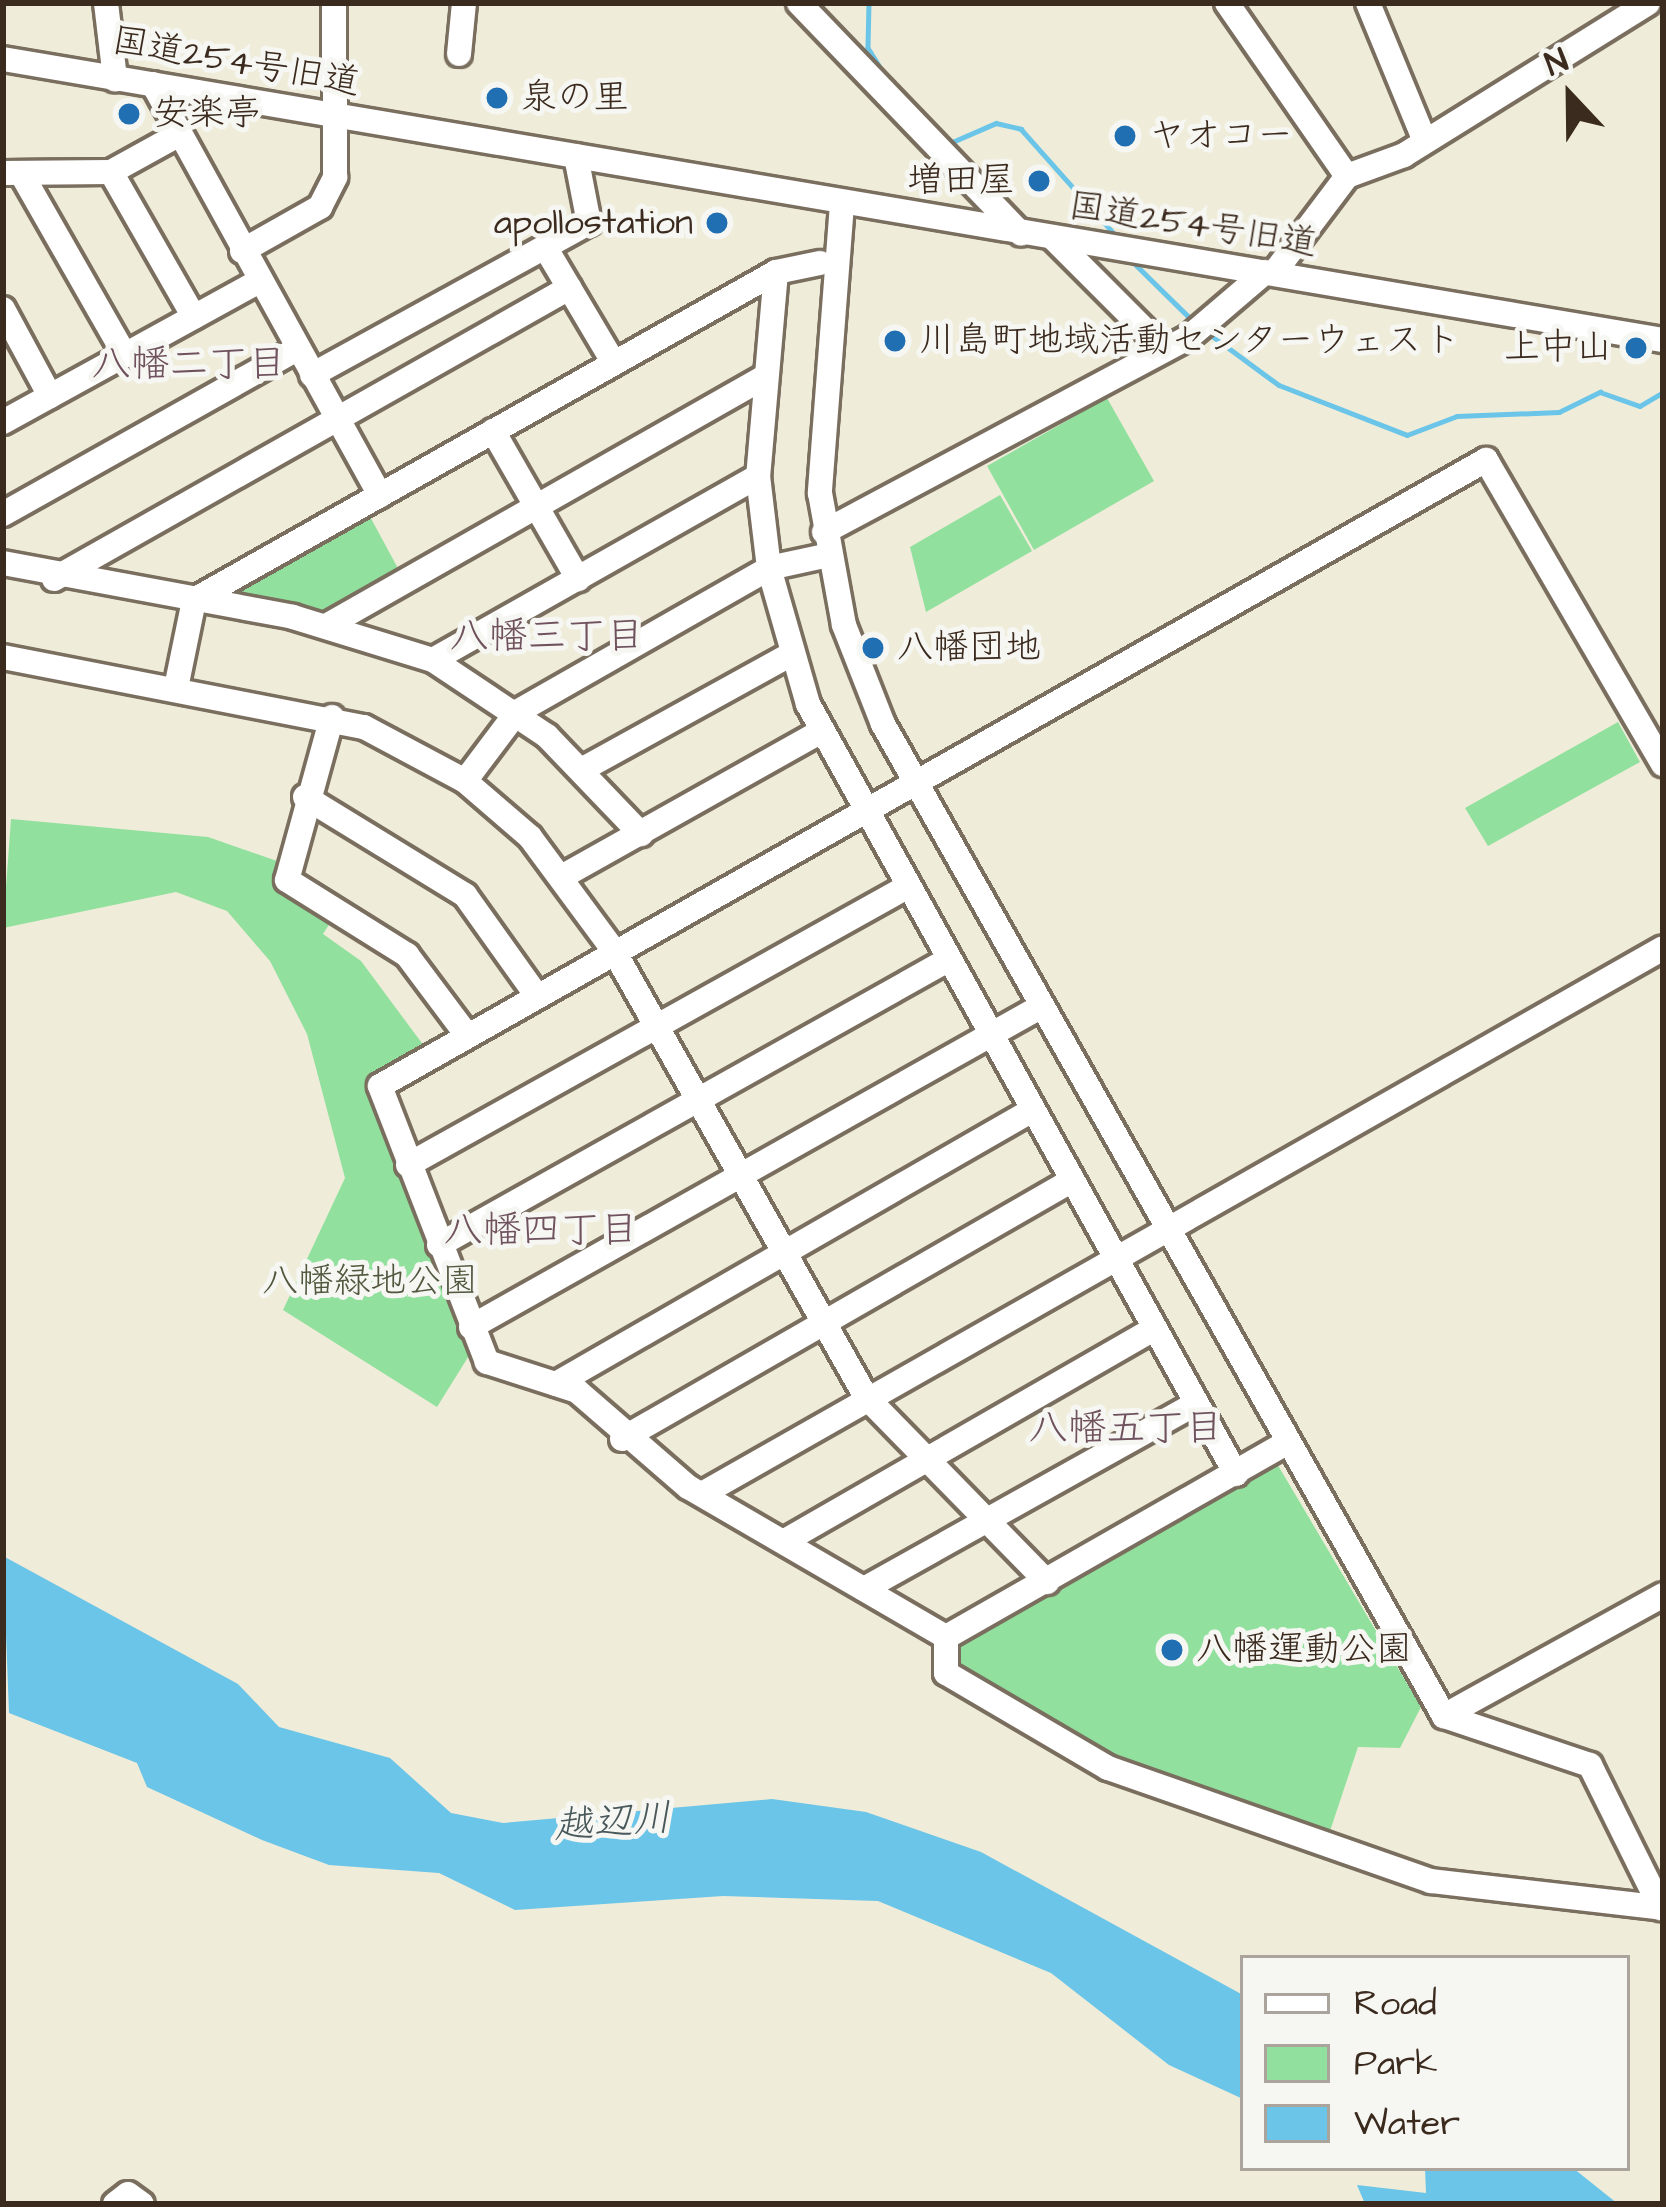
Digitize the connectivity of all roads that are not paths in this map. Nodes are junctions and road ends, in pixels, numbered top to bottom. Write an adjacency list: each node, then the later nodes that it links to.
1 (106, 3): 10 (street)
2 (334, 3): 12 (street)
3 (464, 3): 8 (street)
4 (1227, 3): 18 (street)
5 (1368, 3): 14 (street)
6 (1648, 3): 14 (street)
7 (815, 8): 20 (street)
8 (459, 54)
9 (3, 59): 10 (street, 国道254号旧道)
10 (115, 79): 11 (street, 国道254号旧道)
11 (153, 84): 12 (street, 国道254号旧道); 13 (street)
12 (340, 116): 15 (street, 国道254号旧道); 23 (street)
13 (178, 135): 16 (street); 23 (street)
14 (1425, 140): 18 (street)
15 (576, 156): 19 (street, 国道254号旧道); 22 (street)
16 (111, 172): 17 (street); 30 (street)
17 (12, 173): 34 (street)
18 (1346, 176): 26 (street)
19 (842, 204): 20 (street, 国道254号旧道); 46 (street)
20 (1021, 234): 21 (street, 国道254号旧道)
21 (1055, 240): 26 (street, 国道254号旧道); 32 (street)
22 (544, 247): 28 (street); 36 (street)
23 (242, 251): 27 (street)
24 (820, 263): 25 (street)
25 (776, 272): 35 (street); 37 (street)
26 (1269, 273): 31 (street, 国道254号旧道); 32 (street)
27 (259, 281): 30 (street); 33 (street)
28 (569, 288): 35 (street); 40 (street)
29 (3, 309): 38 (street)
30 (194, 317): 34 (street)
31 (1663, 340)
32 (1163, 348): 46 (street)
33 (297, 349): 36 (street); 45 (street)
34 (124, 355): 38 (street)
35 (614, 362): 41 (street)
36 (312, 375): 40 (street)
37 (762, 378): 42 (street); 44 (street)
38 (50, 396): 39 (street)
39 (3, 422)
40 (338, 422): 43 (street); 50 (street)
41 (493, 431): 43 (street); 44 (street)
42 (758, 476): 48 (street); 49 (street)
43 (380, 495): 51 (street)
44 (536, 505): 49 (street); 52 (street)
45 (3, 514)
46 (826, 544): 48 (street); 63 (street)
47 (3, 562): 50 (street)
48 (769, 568): 53 (street); 57 (street)
49 (578, 578): 55 (street)
50 (54, 579): 51 (street)
51 (194, 600): 52 (street); 56 (street)
52 (328, 625): 55 (street)
53 (791, 654): 59 (street); 61 (street)
54 (3, 656): 56 (street)
55 (433, 660): 57 (street)
56 (176, 688): 58 (street)
57 (518, 712): 61 (street); 62 (street)
58 (332, 717): 62 (street); 64 (street)
59 (820, 733): 65 (street); 66 (street)
60 (1663, 764): 63 (street)
61 (583, 769): 66 (street)
62 (465, 781): 67 (street)
63 (913, 782): 65 (street); 73 (street)
64 (305, 797): 72 (street); 75 (street)
65 (862, 812): 68 (street); 70 (street)
66 (641, 834): 67 (street)
67 (565, 875): 70 (street)
68 (905, 888): 71 (street); 74 (street)
69 (1663, 948): 82 (street)
70 (614, 951): 72 (street); 74 (street)
71 (946, 961): 76 (street); 77 (street)
72 (538, 995): 75 (street)
73 (1040, 1007): 76 (street); 82 (street)
74 (657, 1029): 77 (street); 79 (street)
75 (466, 1034): 79 (street)
76 (986, 1037): 78 (street); 80 (street)
77 (697, 1102): 80 (street); 83 (street)
78 (1029, 1112): 81 (street); 84 (street)
79 (408, 1165): 83 (street)
80 (738, 1175): 84 (street); 87 (street)
81 (1069, 1182): 85 (street); 86 (street)
82 (1167, 1227): 85 (street); 93 (street)
83 (439, 1245): 87 (street)
84 (782, 1252): 86 (street); 89 (street)
85 (1112, 1257): 88 (street); 90 (street)
86 (824, 1324): 90 (street); 92 (street)
87 (471, 1327): 89 (street)
88 (1153, 1329): 91 (street); 94 (street)
89 (556, 1384): 92 (street)
90 (866, 1397): 94 (street); 96 (street)
91 (1195, 1404): 95 (street); 97 (street)
92 (622, 1439): 96 (street)
93 (1288, 1442): 95 (street); 103 (street)
94 (924, 1459): 97 (street); 98 (street)
95 (1236, 1474): 99 (street)
96 (702, 1495): 98 (street)
97 (985, 1520): 99 (street); 100 (street)
98 (785, 1541): 100 (street)
99 (1047, 1582): 102 (street)
100 (864, 1588): 102 (street)
101 (1663, 1595): 103 (street)
102 (946, 1637): 104 (street)
103 (1444, 1716): 104 (street)
104 (1662, 1908)
105 (116, 2204): 106 (street)
106 (142, 2204)

